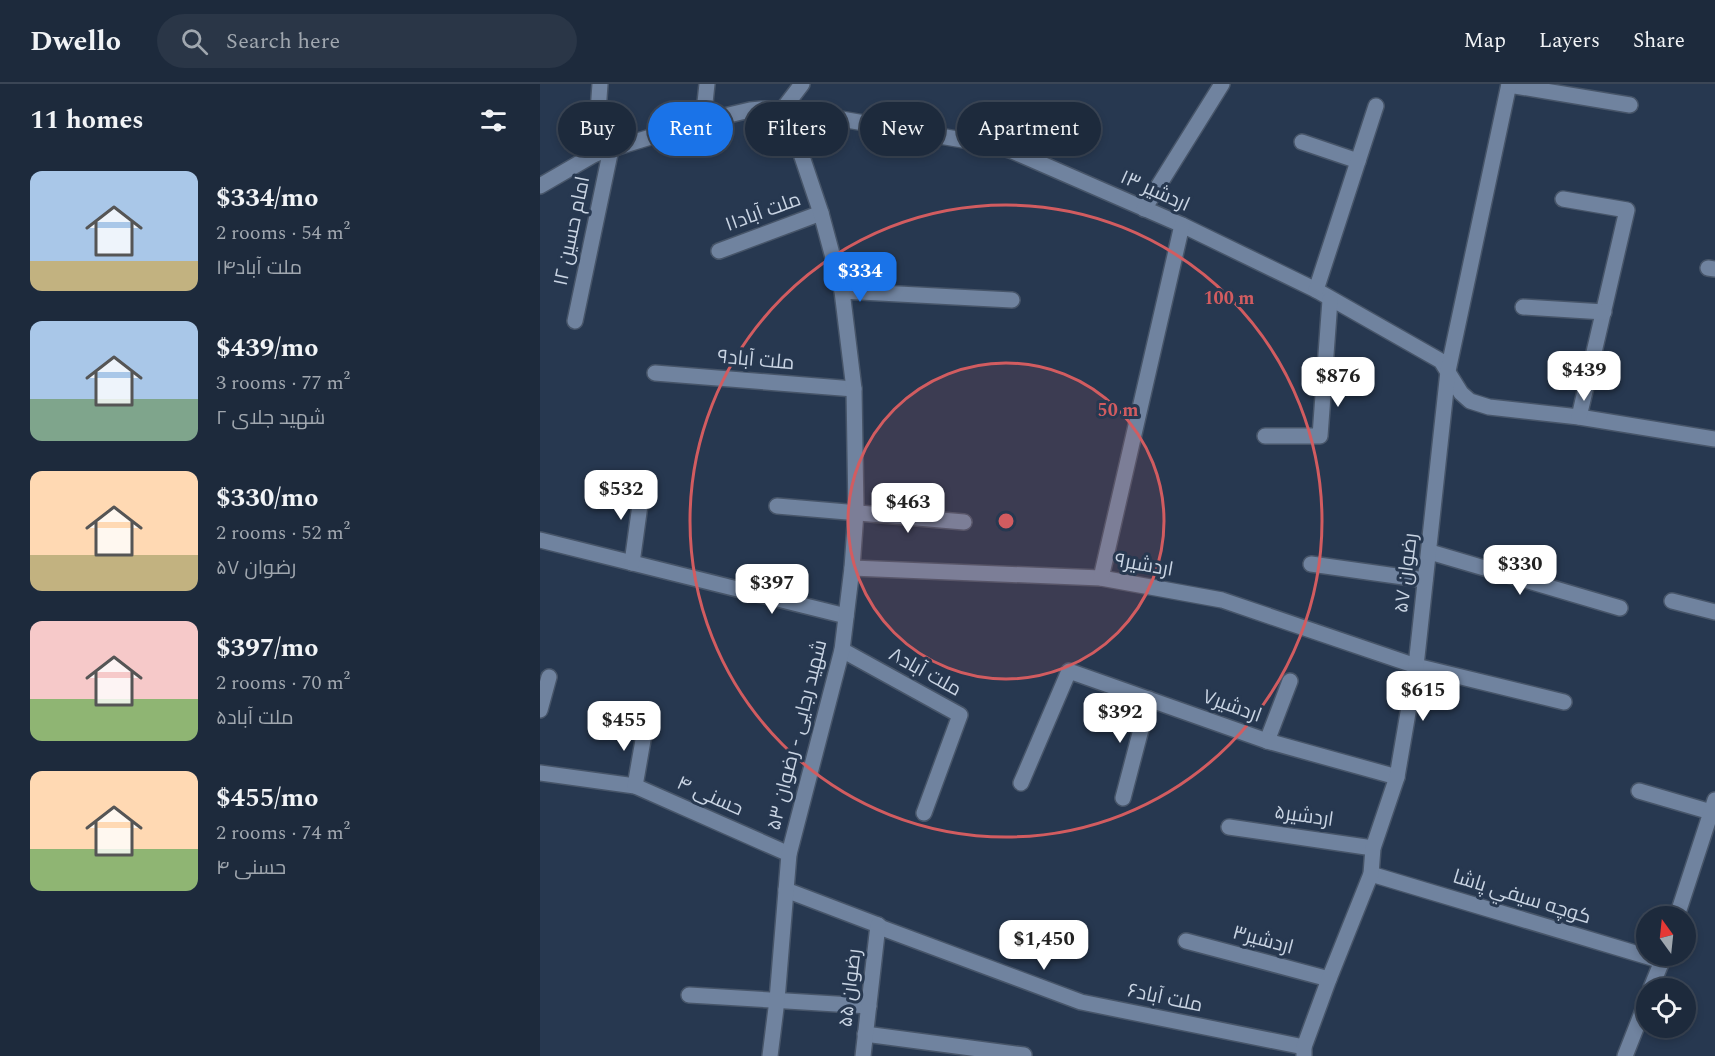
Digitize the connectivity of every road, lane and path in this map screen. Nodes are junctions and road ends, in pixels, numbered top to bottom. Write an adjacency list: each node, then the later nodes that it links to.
1 (707, 84): 7 (street)
2 (802, 84): 8 (street)
3 (1222, 84): 19 (street)
4 (1509, 84): 9 (street); 30 (street, رضوان ۵۷)
5 (598, 85): 6 (street)
6 (597, 102)
7 (705, 102)
8 (788, 102)
9 (1630, 105)
10 (1376, 106): 16 (street)
11 (848, 120): 19 (street, اردشیر ۱۳)
12 (1302, 142): 16 (street)
13 (592, 156): 17 (street, اردشیر ۱۳)
14 (609, 156): 29 (street, امام حسین ۱۲)
15 (802, 156): 20 (street, شهید رجایی - رضوان ۵۳)
16 (1358, 160): 23 (street)
17 (540, 186)
18 (1563, 199): 28 (street)
19 (1144, 209): 21 (street, اردشیر ۱۳)
20 (822, 213): 22 (street, ملت آباد۱۱); 24 (street, شهید رجایی - رضوان ۵۳)
21 (1182, 225): 23 (street, اردشیر ۱۳); 45 (street)
22 (719, 251)
23 (1316, 290): 26 (street, اردشیر ۱۳)
24 (842, 291): 25 (street); 32 (street, شهید رجایی - رضوان ۵۳)
25 (1012, 300)
26 (1330, 300): 30 (street, اردشیر ۱۳); 34 (street)
27 (1523, 307): 28 (street)
28 (1604, 312): 33 (street)
29 (574, 321)
30 (1448, 371): 33 (street, اردشیر ۱۳); 41 (street, رضوان ۵۷)
31 (655, 373): 32 (street, ملت آباد۹)
32 (854, 389): 38 (street, شهید رجایی - رضوان ۵۳)
33 (1579, 417): 35 (street, اردشیر ۱۳)
34 (1265, 436)
35 (1715, 439)
36 (643, 483): 42 (street)
37 (777, 506): 38 (street)
38 (856, 512): 39 (street); 44 (street, شهید رجایی - رضوان ۵۳)
39 (963, 522)
40 (540, 540): 42 (street)
41 (1430, 552): 46 (street, رضوان ۵۷); 48 (street)
42 (632, 563): 50 (street)
43 (1311, 564): 46 (street)
44 (852, 568): 45 (street, اردشیر۹); 50 (street, شهید رجایی - رضوان ۵۳)
45 (1101, 578): 52 (street, اردشیر۹)
46 (1425, 580): 52 (street, رضوان ۵۷)
47 (1672, 601): 49 (street)
48 (1620, 608)
49 (1715, 612)
50 (846, 616): 51 (street, شهید رجایی - رضوان ۵۳)
51 (842, 651): 67 (street, ملت آباد۸); 70 (street, شهید رجایی - رضوان ۵۳)
52 (1416, 666): 56 (street, اردشیر۹); 61 (street, رضوان ۵۷)
53 (549, 677): 57 (street)
54 (1290, 681): 59 (street)
55 (1149, 699): 59 (street, اردشیر۷); 62 (street, اردشیر۷); 65 (street)
56 (1564, 702)
57 (540, 710)
58 (646, 723): 63 (street)
59 (1267, 741): 61 (street, اردشیر۷)
60 (540, 773): 63 (street, حسنی ۴)
61 (1397, 777): 69 (street, رضوان ۵۷)
62 (1021, 783)
63 (635, 786): 70 (street, حسنی ۴)
64 (1640, 791): 66 (street)
65 (1123, 798)
66 (1713, 806): 73 (street)
67 (924, 813)
68 (1229, 827): 69 (street, اردشیر۵)
69 (1373, 848): 71 (street, رضوان ۵۷)
70 (789, 854): 72 (street, شهید رجایی - رضوان ۵۳)
71 (1371, 874): 76 (street, كوچه سيفي پاشا); 77 (street, رضوان ۵۷)
72 (786, 890): 74 (street, ملت آباد۶); 79 (street, شهید رجایی - رضوان ۵۳)
73 (1680, 906)
74 (878, 926): 80 (street, رضوان ۵۵); 83 (street, ملت آباد۶)
75 (1186, 941): 77 (street, اردشیر۳)
76 (1636, 950)
77 (1329, 979): 83 (street, رضوان ۵۷)
78 (689, 995): 79 (street)
79 (777, 1000): 80 (street); 85 (street, شهید رجایی - رضوان ۵۳)
80 (869, 1006): 82 (street, رضوان ۵۵)
81 (1636, 1028): 87 (street)
82 (865, 1034): 84 (street); 86 (street, رضوان ۵۵)
83 (1304, 1052)
84 (1024, 1055)
85 (770, 1056)
86 (863, 1056)
87 (1625, 1056)

